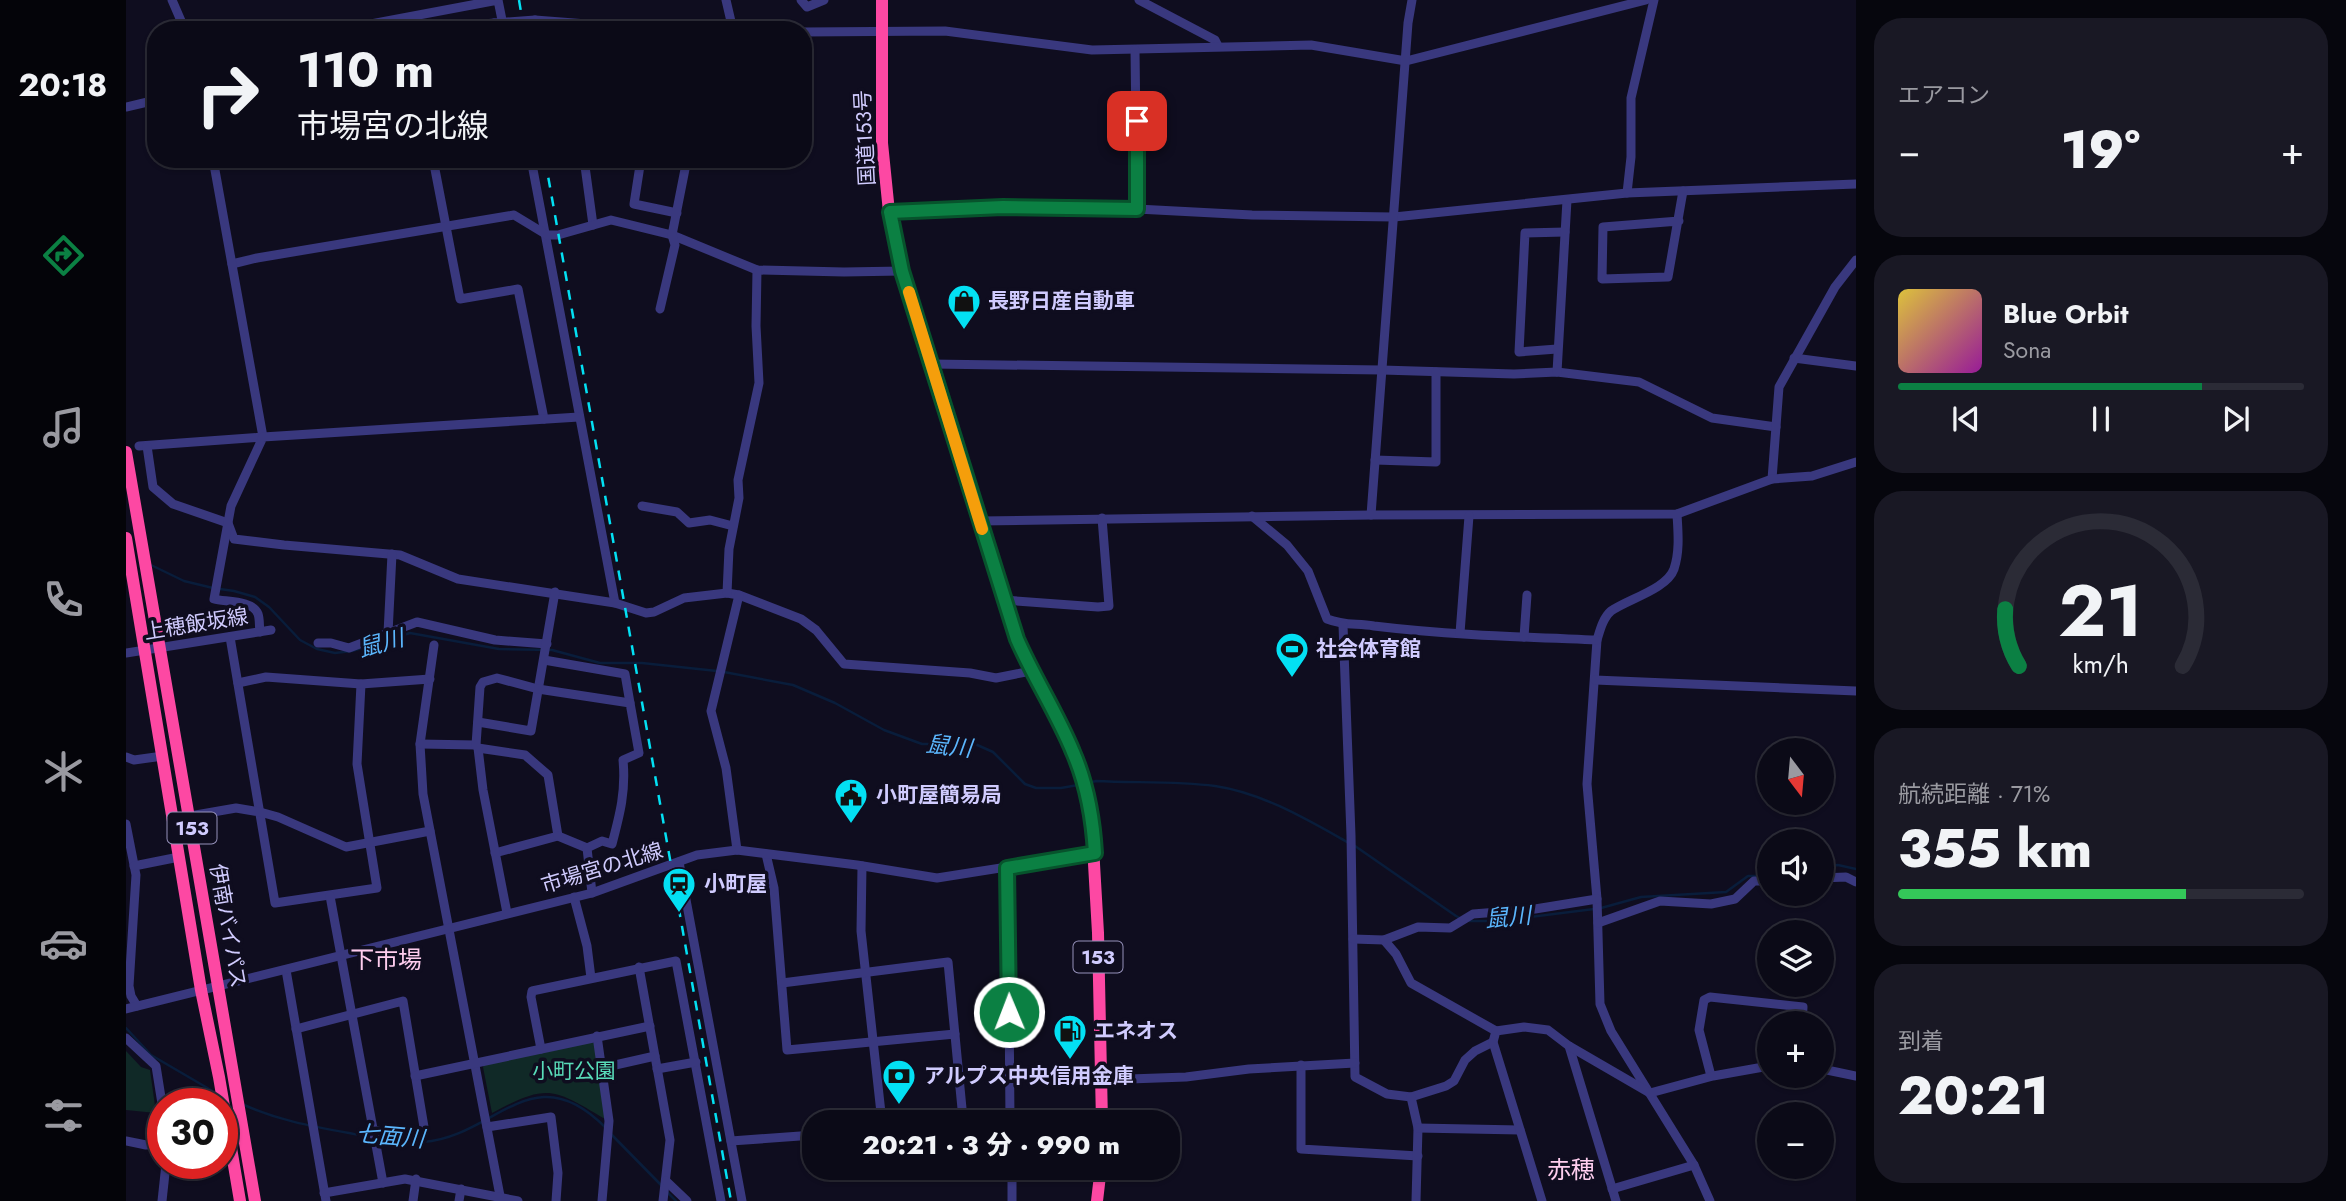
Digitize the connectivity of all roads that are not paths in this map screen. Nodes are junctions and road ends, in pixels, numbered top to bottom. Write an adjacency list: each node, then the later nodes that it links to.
1 (172, 0): 10 (street)
2 (726, 0): 15 (street)
3 (801, 0): 4 (street)
4 (824, 0)
5 (882, 0): 16 (highway, 国道153号 / 153)
6 (1139, 0): 18 (street)
7 (1412, 0): 20 (street)
8 (1646, 0): 20 (street)
9 (1654, 0): 31 (street)
10 (181, 21)
11 (387, 21): 12 (street)
12 (502, 21)
13 (521, 21): 14 (street, bridge)
14 (548, 21)
15 (731, 21)
16 (882, 31): 17 (street); 19 (street); 34 (highway, 国道153号 / 153)
17 (812, 32)
18 (1219, 46): 19 (street); 20 (street)
19 (1135, 50): 33 (street)
20 (1406, 61): 36 (street)
21 (147, 102): 22 (street)
22 (126, 107)
23 (215, 168): 44 (street)
24 (434, 168): 39 (street)
25 (533, 168): 41 (street)
26 (584, 168): 38 (street)
27 (640, 168): 35 (street)
28 (685, 168): 35 (street)
29 (1856, 184): 30 (street)
30 (1683, 191): 31 (street); 37 (street)
31 (1627, 193): 32 (street)
32 (1567, 200): 36 (street); 40 (street)
33 (1137, 209): 34 (street); 36 (street)
34 (890, 212): 46 (highway, 国道153号 / 153)
35 (677, 213): 42 (street)
36 (1394, 216): 52 (street)
37 (1679, 221): 37 (street)
38 (593, 225): 41 (street); 42 (street)
39 (444, 226): 41 (street); 44 (street); 56 (street)
40 (1565, 232): 48 (street); 48 (street)
41 (547, 235): 55 (street)
42 (672, 235): 45 (street); 47 (street)
43 (1856, 261): 49 (street)
44 (232, 264): 58 (street)
45 (757, 270): 46 (street); 71 (street)
46 (902, 271): 50 (highway, 国道153号 / 153)
47 (660, 309)
48 (1557, 349): 54 (street)
49 (1794, 358): 51 (street); 57 (street)
50 (932, 364): 52 (street); 69 (highway, 国道153号 / 153)
51 (1856, 366)
52 (1382, 370): 53 (street); 60 (street)
53 (1436, 372): 54 (street); 60 (street)
54 (1557, 372): 57 (street)
55 (579, 417): 56 (street); 79 (street)
56 (544, 419): 58 (street)
57 (1776, 427): 62 (street)
58 (263, 438): 70 (street); 70 (street)
59 (126, 452): 91 (highway, 伊南バイパス / 153)
60 (1375, 460): 65 (street)
61 (1856, 461): 62 (street)
62 (1772, 480): 64 (street)
63 (642, 506): 71 (street)
64 (1677, 514): 67 (street); 87 (street)
65 (1371, 515): 66 (street); 67 (street)
66 (1252, 516): 68 (street); 80 (street)
67 (1469, 516): 84 (street)
68 (1102, 518): 69 (street); 78 (street)
69 (980, 521): 78 (highway, 国道153号 / 153)
70 (228, 523): 73 (street); 82 (street)
71 (733, 526): 75 (street)
72 (126, 538): 92 (highway, 伊南バイパス / 153)
73 (391, 554): 74 (street); 83 (street)
74 (555, 592): 79 (street); 89 (street)
75 (727, 593): 76 (street); 79 (street)
76 (739, 595): 95 (street); 115 (street)
77 (1527, 595): 86 (street)
78 (1004, 600): 95 (highway, 国道153号 / 153)
79 (615, 603)
80 (1343, 625): 84 (street); 135 (street)
81 (271, 630): 82 (street, 上穂飯坂線)
82 (260, 632): 85 (street, 上穂飯坂線)
83 (388, 633): 88 (street); 89 (street)
84 (1460, 633): 86 (street)
85 (230, 637): 91 (street, 上穂飯坂線); 98 (street)
86 (1524, 637): 87 (street)
87 (1597, 640): 97 (street)
88 (318, 643)
89 (547, 644): 94 (street)
90 (434, 645): 96 (street)
91 (160, 647): 92 (street, 上穂飯坂線); 109 (highway, 伊南バイパス / 153)
92 (146, 650): 93 (street, 上穂飯坂線); 106 (highway, 伊南バイパス / 153)
93 (126, 653)
94 (545, 658): 100 (street); 102 (street)
95 (1031, 671): 117 (highway, 国道153号 / 153)
96 (430, 679): 99 (street); 104 (street)
97 (1595, 680): 101 (street); 131 (street)
98 (238, 683): 99 (street); 108 (street)
99 (361, 684): 113 (street)
100 (538, 689): 102 (street); 103 (street); 103 (street)
101 (1856, 691)
102 (630, 703): 114 (street)
103 (478, 722): 105 (street)
104 (420, 744): 105 (street); 111 (street)
105 (477, 746): 112 (street); 116 (street)
106 (163, 755): 107 (street); 119 (highway, 伊南バイパス / 153)
107 (126, 757)
108 (260, 812): 109 (street); 113 (street); 129 (street)
109 (190, 816): 143 (highway, 伊南バイパス / 153)
110 (126, 824): 123 (street)
111 (430, 831): 113 (street); 134 (street)
112 (558, 836): 114 (street); 116 (street)
113 (369, 841): 129 (street)
114 (587, 848): 128 (street)
115 (737, 850): 118 (street, 市場宮の北線); 120 (street, 市場宮の北線)
116 (495, 853): 132 (street)
117 (1095, 853): 122 (street, 市場宮の北線); 171 (highway, 国道153号 / 153)
118 (766, 854): 121 (street, 市場宮の北線); 142 (street)
119 (179, 857): 123 (street); 144 (highway, 伊南バイパス / 153)
120 (679, 862): 128 (street, 市場宮の北線); 186 (street)
121 (862, 866): 122 (street, 市場宮の北線); 140 (street)
122 (1007, 868): 178 (street)
123 (135, 870): 127 (street); 145 (street)
124 (1834, 878): 126 (street)
125 (1757, 881): 133 (street)
126 (1856, 882)
127 (126, 883)
128 (592, 892): 130 (street, 市場宮の北線)
129 (330, 896): 137 (street)
130 (574, 897): 132 (street, 市場宮の北線); 141 (street)
131 (1597, 901): 133 (street); 136 (street)
132 (507, 913): 134 (street, 市場宮の北線)
133 (1598, 919): 174 (street)
134 (450, 928): 137 (street, 市場宮の北線); 161 (street)
135 (1353, 939): 136 (street); 162 (street)
136 (1384, 940): 151 (street)
137 (340, 957): 139 (street, 市場宮の北線); 148 (street)
138 (639, 967): 141 (street); 149 (street); 160 (street)
139 (286, 970): 143 (street, 市場宮の北線); 150 (street)
140 (866, 973): 142 (street); 152 (street); 155 (street)
141 (591, 978): 158 (street)
142 (782, 983): 155 (street)
143 (218, 985): 144 (street, 市場宮の北線); 204 (highway, 伊南バイパス / 153)
144 (201, 990): 145 (street, 市場宮の北線); 173 (highway, 伊南バイパス / 153)
145 (137, 1006): 146 (street, 市場宮の北線)
146 (126, 1009)
147 (1803, 1011): 169 (street)
148 (351, 1015): 150 (street); 168 (street); 183 (street)
149 (650, 1026): 153 (street); 159 (street)
150 (296, 1029): 199 (street)
151 (1496, 1031): 156 (street); 157 (street)
152 (955, 1034): 155 (street); 177 (street)
153 (597, 1036): 158 (street); 164 (street)
154 (126, 1038): 172 (street)
155 (874, 1042): 176 (street)
156 (1493, 1042): 175 (street); 182 (street)
157 (1569, 1046): 174 (street); 198 (street)
158 (541, 1049): 161 (street)
159 (655, 1056): 164 (street); 166 (street)
160 (696, 1062): 166 (street); 211 (street)
161 (475, 1063): 168 (street); 180 (street)
162 (1355, 1063): 163 (street); 175 (street)
163 (1301, 1065): 171 (street); 188 (street)
164 (603, 1068): 209 (street)
165 (1757, 1068): 169 (street)
166 (657, 1069): 195 (street)
167 (1834, 1071): 170 (street)
168 (415, 1076): 183 (street)
169 (1711, 1076): 174 (street)
170 (1856, 1076)
171 (1101, 1080): 179 (highway, 国道153号 / 153)
172 (160, 1088)
173 (221, 1088)
174 (1650, 1093): 189 (street)
175 (1411, 1097): 181 (street)
176 (881, 1110)
177 (962, 1110)
178 (1010, 1110)
179 (1102, 1110)
180 (487, 1126): 201 (street); 208 (street)
181 (1418, 1128): 182 (street); 188 (street)
182 (1520, 1130): 216 (street)
183 (373, 1131): 196 (street)
184 (802, 1136): 186 (street)
185 (126, 1141): 187 (street)
186 (731, 1141): 212 (street)
187 (147, 1145)
188 (1418, 1156): 215 (street)
189 (1694, 1165): 198 (street); 218 (street)
190 (164, 1179): 202 (street)
191 (235, 1179): 203 (highway, 伊南バイパス / 153)
192 (416, 1180): 196 (street); 197 (street); 205 (street)
193 (1012, 1180): 213 (street)
194 (1099, 1180): 214 (highway)
195 (665, 1182): 200 (street); 210 (street)
196 (383, 1183): 199 (street)
197 (461, 1189): 201 (street); 206 (street)
198 (1612, 1189): 217 (street)
199 (325, 1197)
200 (664, 1198)
201 (501, 1199): 207 (street)
202 (162, 1201)
203 (240, 1201)
204 (254, 1201)
205 (413, 1201)
206 (459, 1201)
207 (518, 1201)
208 (556, 1201)
209 (602, 1201)
210 (687, 1201)
211 (721, 1201)
212 (742, 1201)
213 (1012, 1201)
214 (1097, 1201)
215 (1416, 1201)
216 (1542, 1201)
217 (1616, 1201)
218 (1710, 1201)

